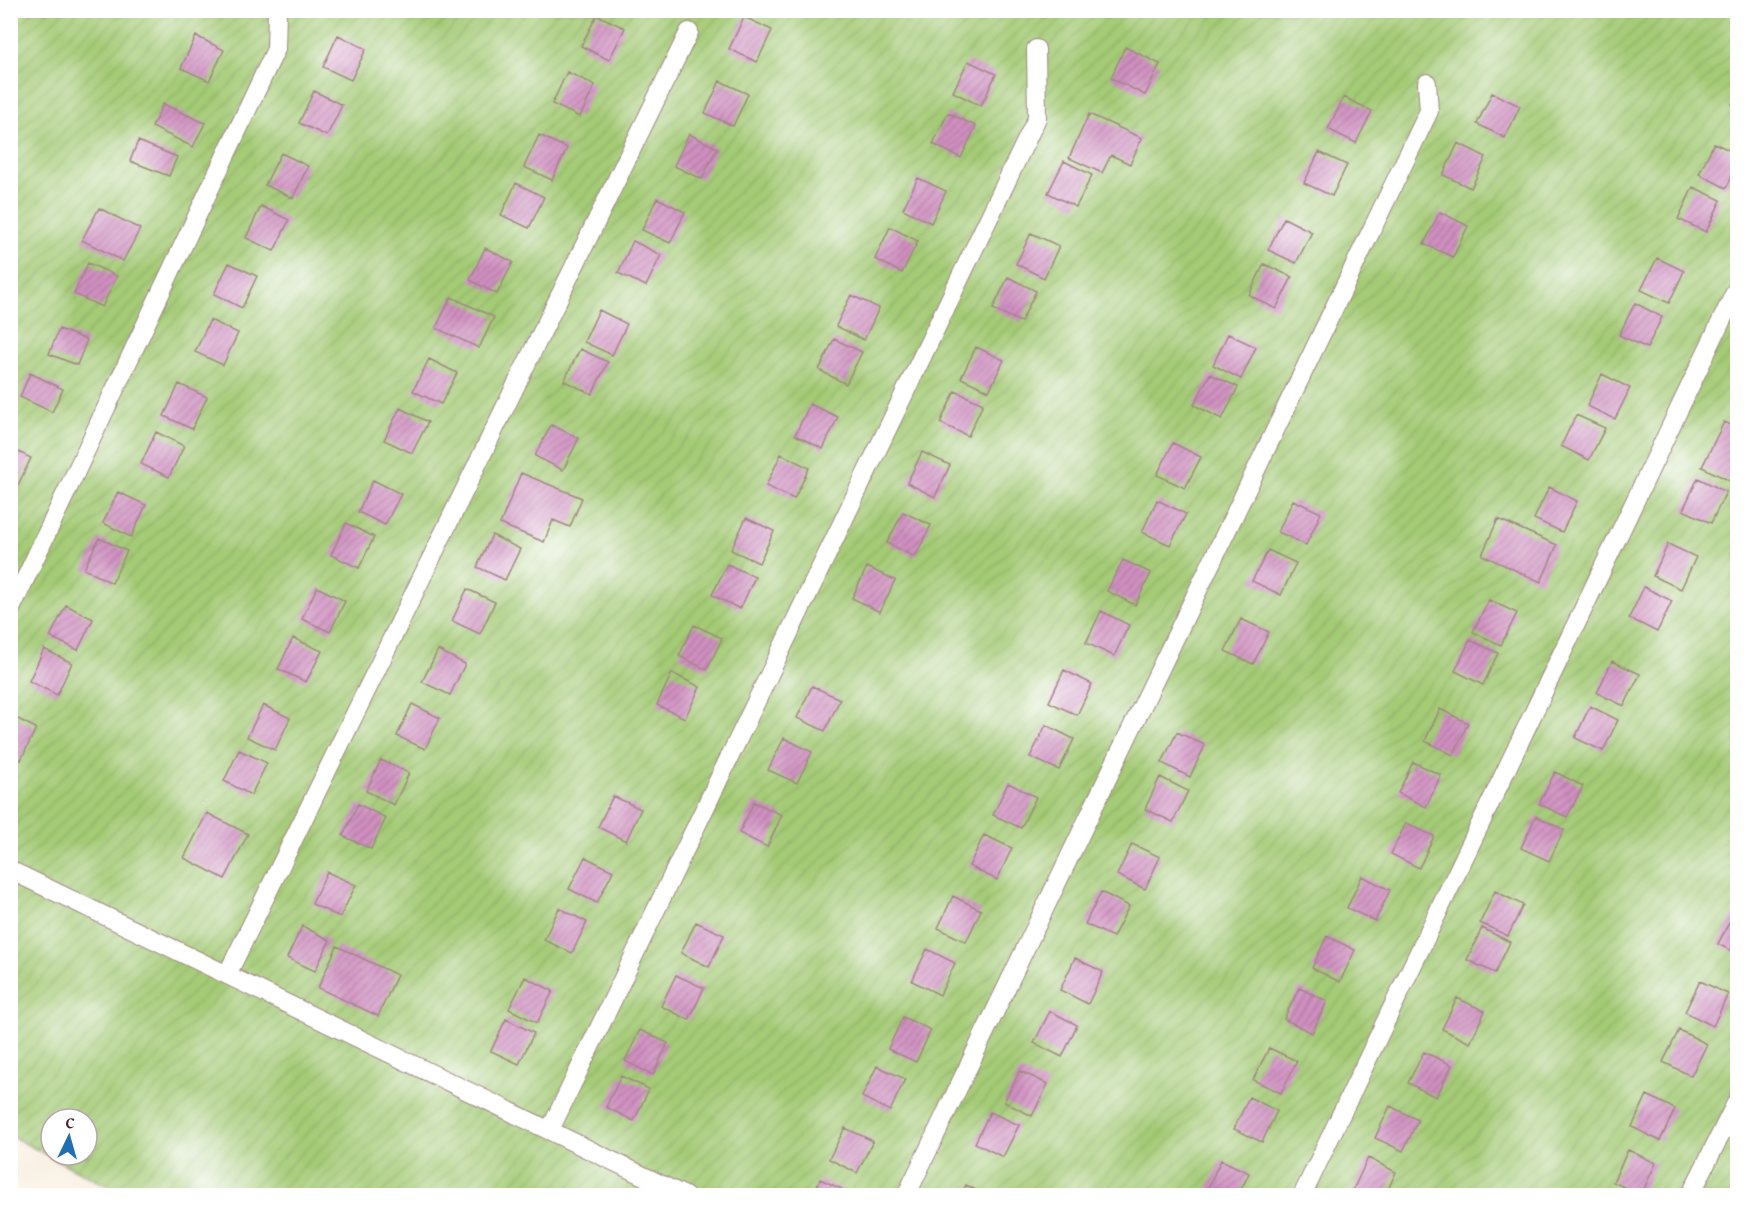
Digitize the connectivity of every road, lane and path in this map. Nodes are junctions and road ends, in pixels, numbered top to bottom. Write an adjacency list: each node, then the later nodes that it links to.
1 (277, 10): 6 (lane)
2 (689, 32): 8 (lane)
3 (1036, 48): 10 (lane)
4 (1427, 83): 12 (lane)
5 (1737, 286): 13 (lane)
6 (10, 610)
7 (10, 870): 8 (lane)
8 (227, 975): 10 (lane)
9 (1737, 1099): 14 (lane)
10 (550, 1130): 11 (lane)
11 (685, 1196)
12 (906, 1196)
13 (1302, 1196)
14 (1690, 1196)

